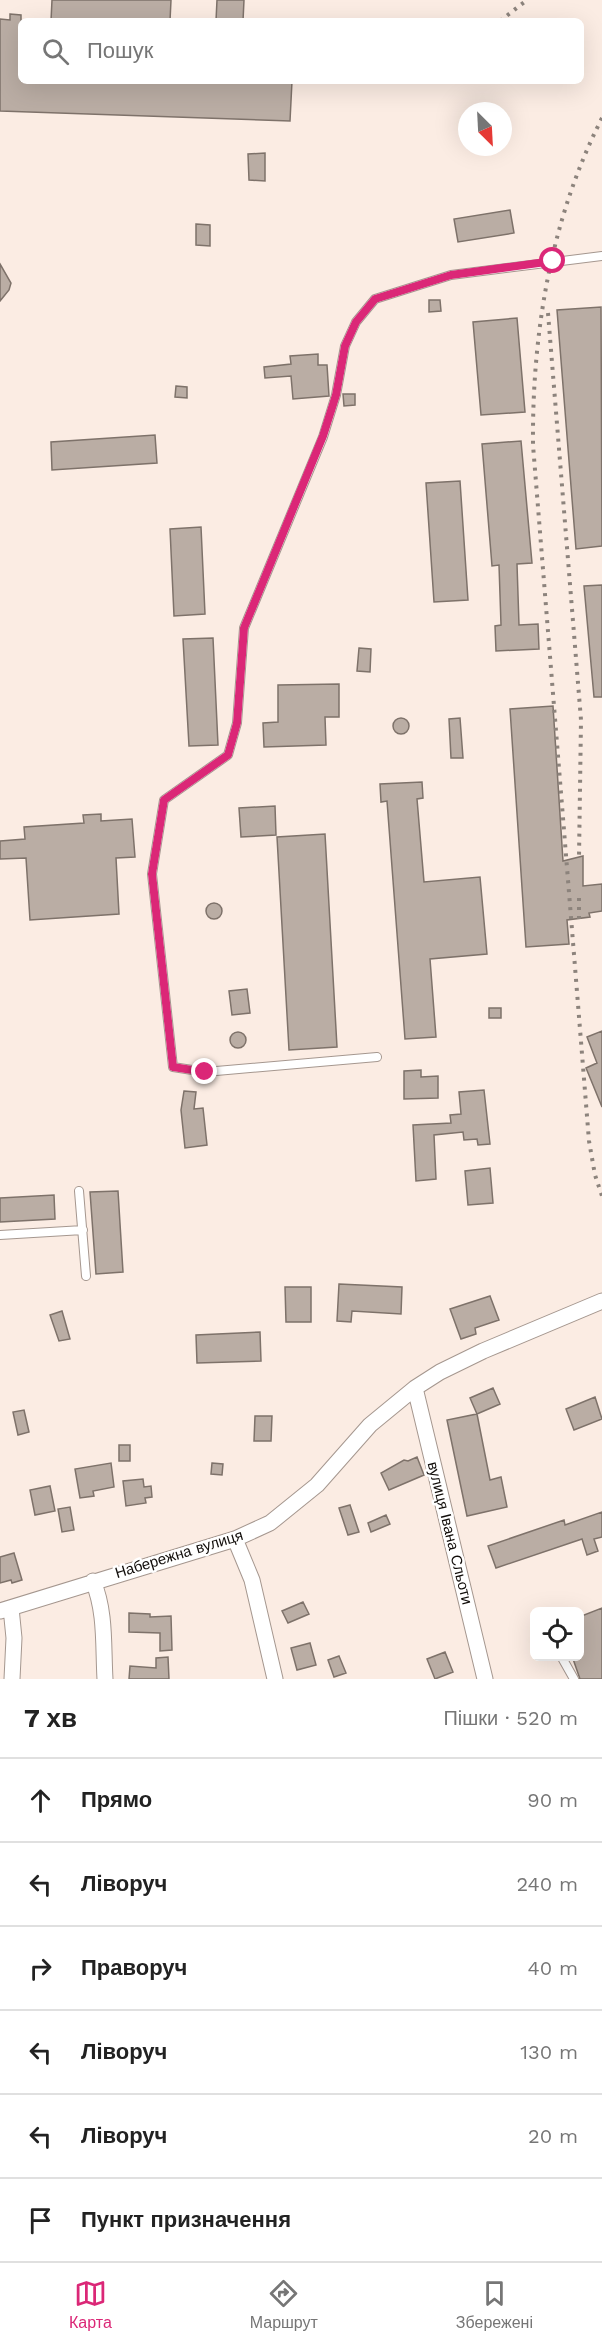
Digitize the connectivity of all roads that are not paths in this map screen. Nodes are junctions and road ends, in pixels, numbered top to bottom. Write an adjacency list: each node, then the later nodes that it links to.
1 (602, 256): 2 (lane)
2 (377, 1057)
3 (79, 1191): 4 (lane)
4 (83, 1230): 5 (lane); 6 (lane)
5 (0, 1235)
6 (86, 1276)
7 (602, 1301): 8 (street, Набережна вулиця)
8 (415, 1388): 9 (street, Набережна вулиця); 16 (street, вулиця Івана Сльоти)
9 (235, 1539): 10 (street, Набережна вулиця); 15 (street)
10 (93, 1581): 11 (street, Набережна вулиця); 14 (street)
11 (5, 1610): 13 (street)
12 (564, 1661): 17 (lane)
13 (12, 1679)
14 (105, 1679)
15 (275, 1679)
16 (485, 1679)
17 (574, 1679)

